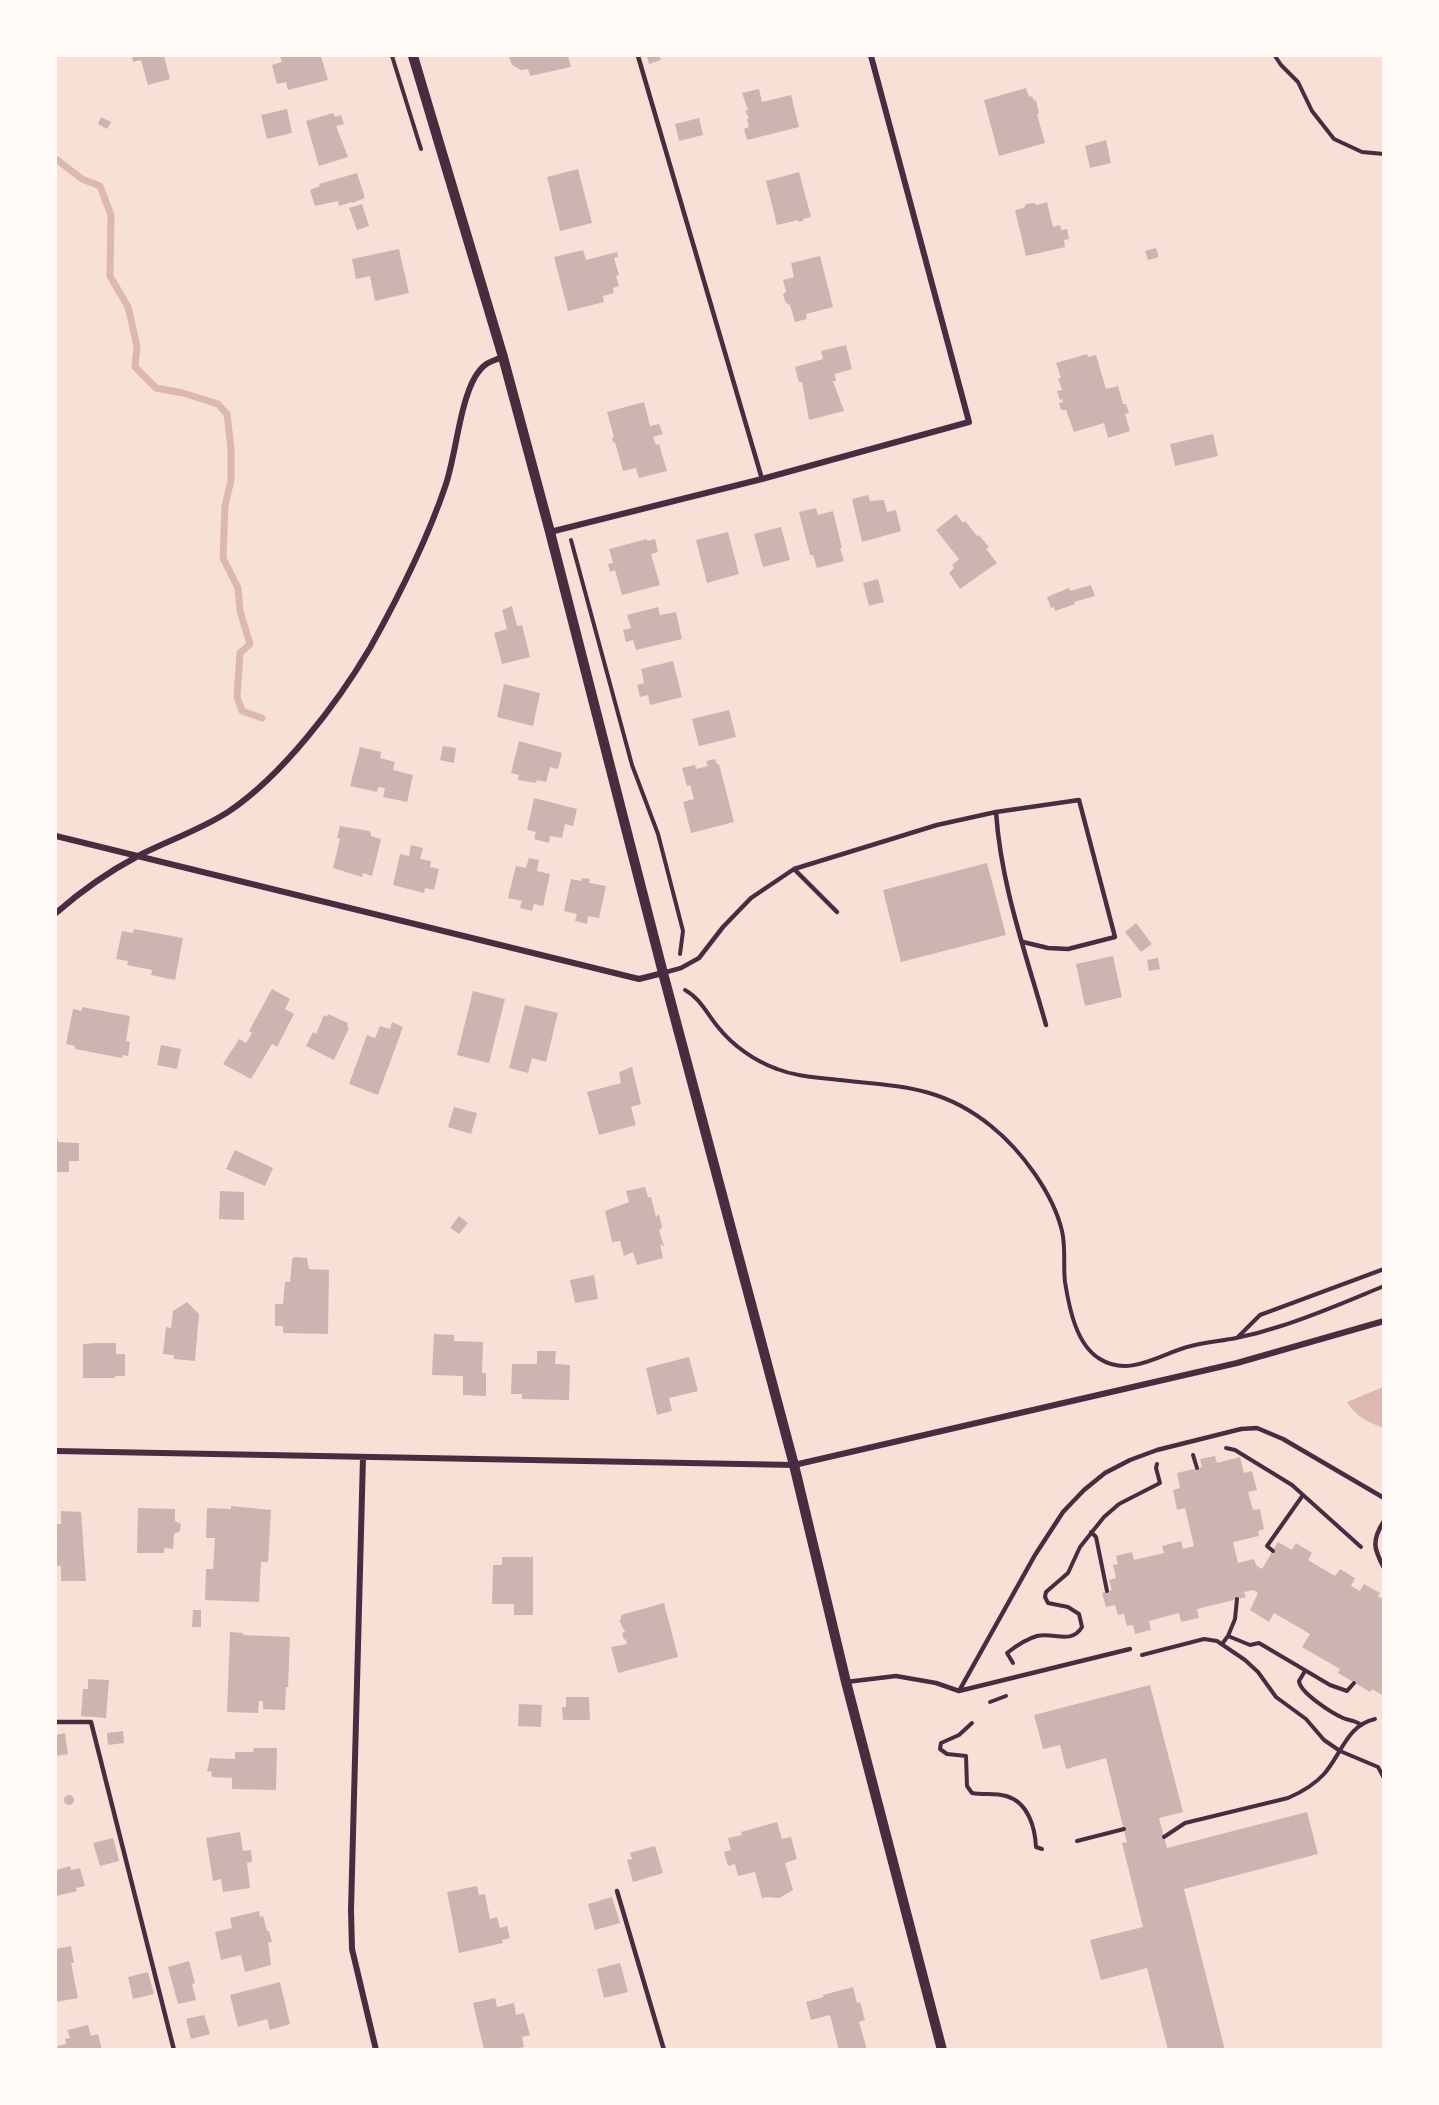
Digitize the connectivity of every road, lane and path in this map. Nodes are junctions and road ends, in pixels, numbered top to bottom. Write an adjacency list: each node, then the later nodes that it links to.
1 (413, 56): 6 (street)
2 (638, 56): 7 (lane)
3 (871, 56): 7 (street)
4 (1275, 56): 5 (path)
5 (1383, 154)
6 (503, 357): 8 (street); 12 (street)
7 (762, 479): 8 (street)
8 (550, 532): 18 (street)
9 (571, 539): 17 (path)
10 (996, 812): 13 (lane); 16 (lane); 16 (lane)
11 (56, 836): 12 (street)
12 (138, 856): 15 (street); 18 (street)
13 (794, 869): 14 (lane); 18 (lane)
14 (837, 912)
15 (56, 913)
16 (1023, 942): 20 (lane)
17 (680, 949)
18 (663, 973): 32 (street)
19 (683, 989): 24 (path)
20 (1046, 1024)
21 (1383, 1269): 24 (path)
22 (1383, 1286): 24 (path)
23 (1383, 1321): 32 (street)
24 (1237, 1338)
25 (1223, 1448): 34 (path)
26 (56, 1451): 29 (street)
27 (1203, 1452): 28 (path)
28 (1193, 1455): 30 (path); 33 (path)
29 (363, 1457): 32 (street); 63 (street)
30 (1184, 1457)
31 (1166, 1462): 37 (path)
32 (794, 1465): 48 (street)
33 (1197, 1468)
34 (1303, 1495): 38 (path); 39 (path)
35 (1383, 1498): 50 (lane)
36 (1383, 1521): 40 (lane)
37 (1091, 1532): 41 (path); 46 (path)
38 (1364, 1550)
39 (1273, 1551)
40 (1383, 1568)
41 (1107, 1591)
42 (1237, 1599): 43 (path)
43 (1228, 1636): 44 (path); 47 (path)
44 (1222, 1644): 45 (path); 55 (path)
45 (1130, 1649): 50 (lane)
46 (1014, 1667)
47 (1305, 1671): 49 (path); 54 (path)
48 (846, 1682): 50 (lane); 65 (street)
49 (1354, 1683)
50 (959, 1691)
51 (1375, 1719): 54 (path)
52 (56, 1722): 62 (lane)
53 (972, 1723): 60 (path)
54 (1361, 1725): 55 (path)
55 (1340, 1751): 56 (path); 58 (path)
56 (1383, 1778)
57 (1124, 1829): 59 (path)
58 (1164, 1837)
59 (1077, 1841)
60 (1042, 1849)
61 (617, 1891): 64 (lane)
62 (174, 2049)
63 (376, 2049)
64 (664, 2049)
65 (942, 2049)

